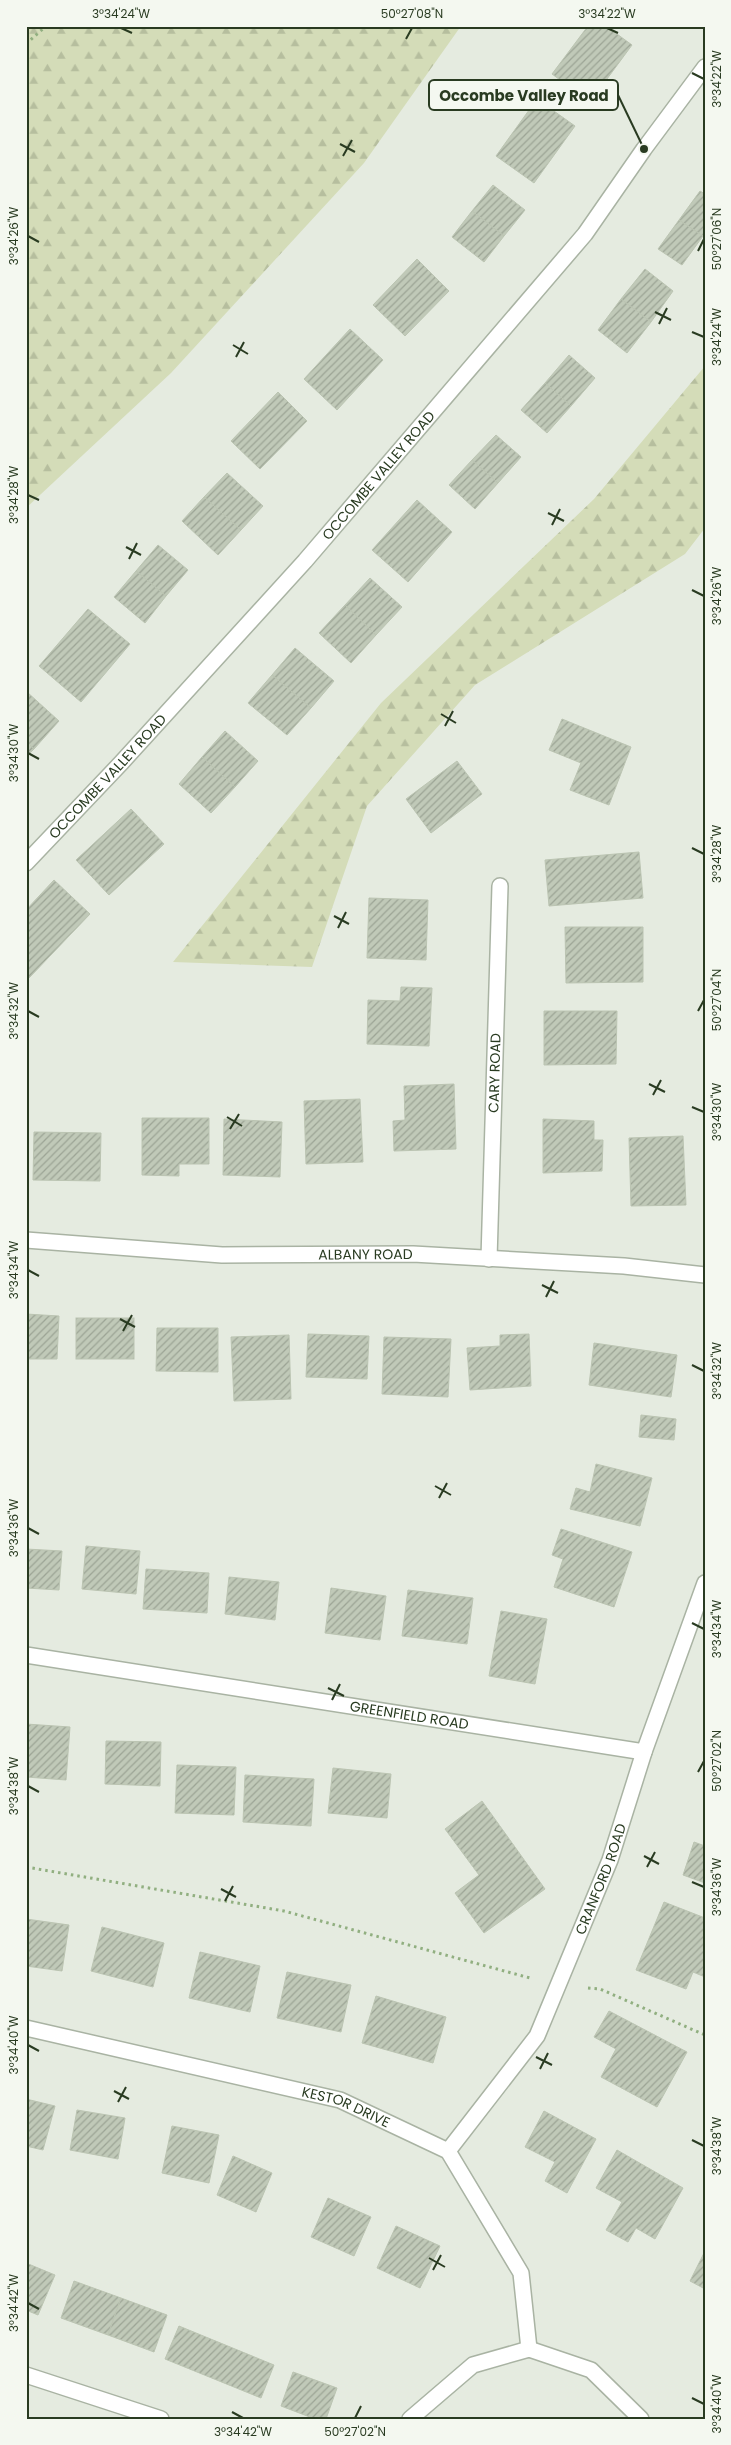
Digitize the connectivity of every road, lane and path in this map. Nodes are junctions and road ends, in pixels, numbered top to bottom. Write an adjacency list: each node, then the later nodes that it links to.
1 (46, 26): 2 (path)
2 (26, 44)
3 (705, 67): 4 (street, OCCOMBE VALLEY ROAD)
4 (26, 863)
5 (500, 886): 7 (street, CARY ROAD)
6 (26, 1240): 7 (street, ALBANY ROAD)
7 (489, 1260): 8 (street, ALBANY ROAD)
8 (705, 1275)
9 (705, 1583): 11 (street, CRANFORD ROAD)
10 (26, 1655): 11 (street, GREENFIELD ROAD)
11 (644, 1752): 13 (street, CRANFORD ROAD)
12 (26, 1866): 13 (path)
13 (559, 1986): 15 (path); 16 (street, CRANFORD ROAD)
14 (26, 2028): 16 (street, KESTOR DRIVE)
15 (705, 2035)
16 (448, 2151): 17 (street)
17 (528, 2349): 20 (street); 21 (street)
18 (26, 2375): 19 (street)
19 (161, 2419)
20 (410, 2419)
21 (641, 2419)

